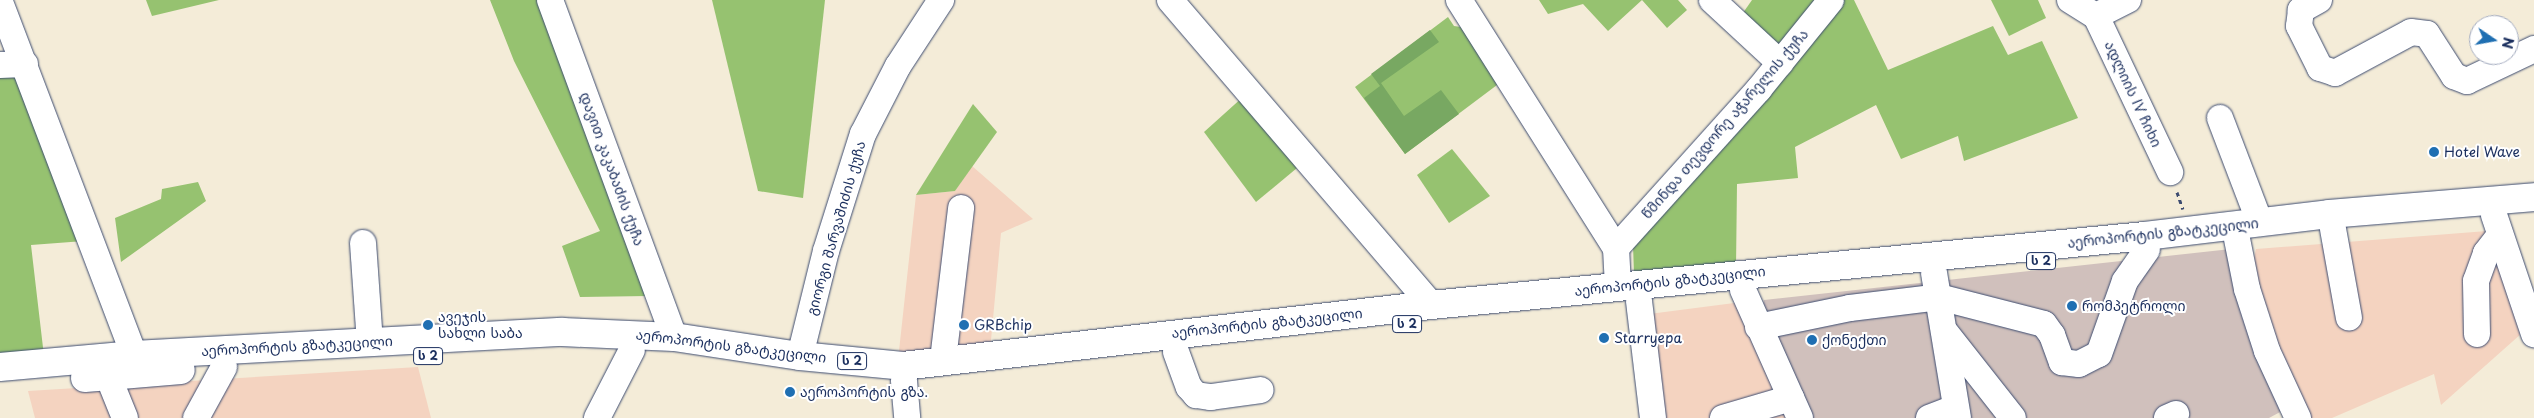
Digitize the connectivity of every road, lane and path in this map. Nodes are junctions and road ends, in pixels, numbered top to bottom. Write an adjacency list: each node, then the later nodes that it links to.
1 (550, 0): 37 (street, დავით კაკაბაძის ქუჩა)
2 (941, 0): 42 (street, გიორგი შარვაშიძის ქუჩა)
3 (1170, 0): 31 (street)
4 (1459, 0): 26 (street)
5 (1712, 0): 13 (street)
6 (1831, 0): 13 (street, წმინდა თევდორე აჭარელის ქუჩა)
7 (2070, 0): 11 (street)
8 (2128, 0): 11 (street)
9 (2319, 0): 12 (street)
10 (0, 2): 14 (street)
11 (2096, 16): 16 (street, ადლიის IV ჩიხი)
12 (2534, 49)
13 (1780, 63): 26 (street, წმინდა თევდორე აჭარელის ქუჩა)
14 (13, 65): 41 (street)
15 (2220, 118): 20 (street)
16 (2170, 172): 23 (path)
17 (2534, 197): 20 (highway, აეროპორტის გზატკეცილი / ს 2)
18 (961, 208): 43 (street)
19 (2534, 213): 21 (highway, აეროპორტის გზატკეცილი / ს 2)
20 (2260, 223): 23 (highway, აეროპორტის გზატკეცილი / ს 2)
21 (2497, 225): 22 (highway, აეროპორტის გზატკეცილი / ს 2); 35 (street); 36 (street)
22 (2333, 229): 24 (highway, აეროპორტის გზატკეცილი / ს 2); 32 (street)
23 (2191, 231): 30 (highway, აეროპორტის გზატკეცილი / ს 2)
24 (2237, 239): 27 (highway, აეროპორტის გზატკეცილი / ს 2); 60 (street)
25 (363, 244): 38 (street)
26 (1616, 248): 30 (street)
27 (2147, 250): 28 (highway, აეროპორტის გზატკეცილი / ს 2); 28 (street)
28 (1936, 285): 29 (highway, აეროპორტის გზატკეცილი / ს 2); 33 (street); 34 (street)
29 (1743, 290): 30 (highway, აეროპორტის გზატკეცილი / ს 2); 33 (street)
30 (1628, 294): 31 (highway, აეროპორტის გზატკეცილი / ს 2); 40 (highway, აეროპორტის გზატკეცილი / ს 2); 56 (street)
31 (1431, 305): 43 (highway, აეროპორტის გზატკეცილი / ს 2)
32 (2349, 318)
33 (1758, 327): 50 (street)
34 (1946, 332): 51 (street); 59 (street)
35 (2477, 334)
36 (2534, 334)
37 (674, 337): 38 (highway, აეროპორტის გზატკეცილი / ს 2); 42 (highway, აეროპორტის გზატკეცილი / ს 2)
38 (370, 343): 41 (highway, აეროპორტის გზატკეცილი / ს 2)
39 (632, 350): 45 (highway, აეროპორტის გზატკეცილი / ს 2); 47 (highway, აეროპორტის გზატკეცილი / ს 2); 54 (street)
40 (1176, 352): 47 (highway, აეროპორტის გზატკეცილი / ს 2); 49 (street)
41 (134, 355): 44 (highway, აეროპორტის გზატკეცილი / ს 2)
42 (800, 356): 43 (highway, აეროპორტის გზატკეცილი / ს 2)
43 (944, 360)
44 (0, 367)
45 (224, 367): 46 (highway, აეროპორტის გზატკეცილი / ს 2); 53 (street)
46 (108, 376): 48 (highway, აეროპორტის გზატკეცილი / ს 2); 52 (street)
47 (904, 381): 55 (street)
48 (0, 383)
49 (1261, 390)
50 (1795, 408): 57 (street)
51 (1956, 413): 58 (street)
52 (125, 418)
53 (196, 418)
54 (597, 418)
55 (907, 418)
56 (1653, 418)
57 (1723, 418)
58 (1929, 418)
59 (2013, 418)
60 (2298, 418)

